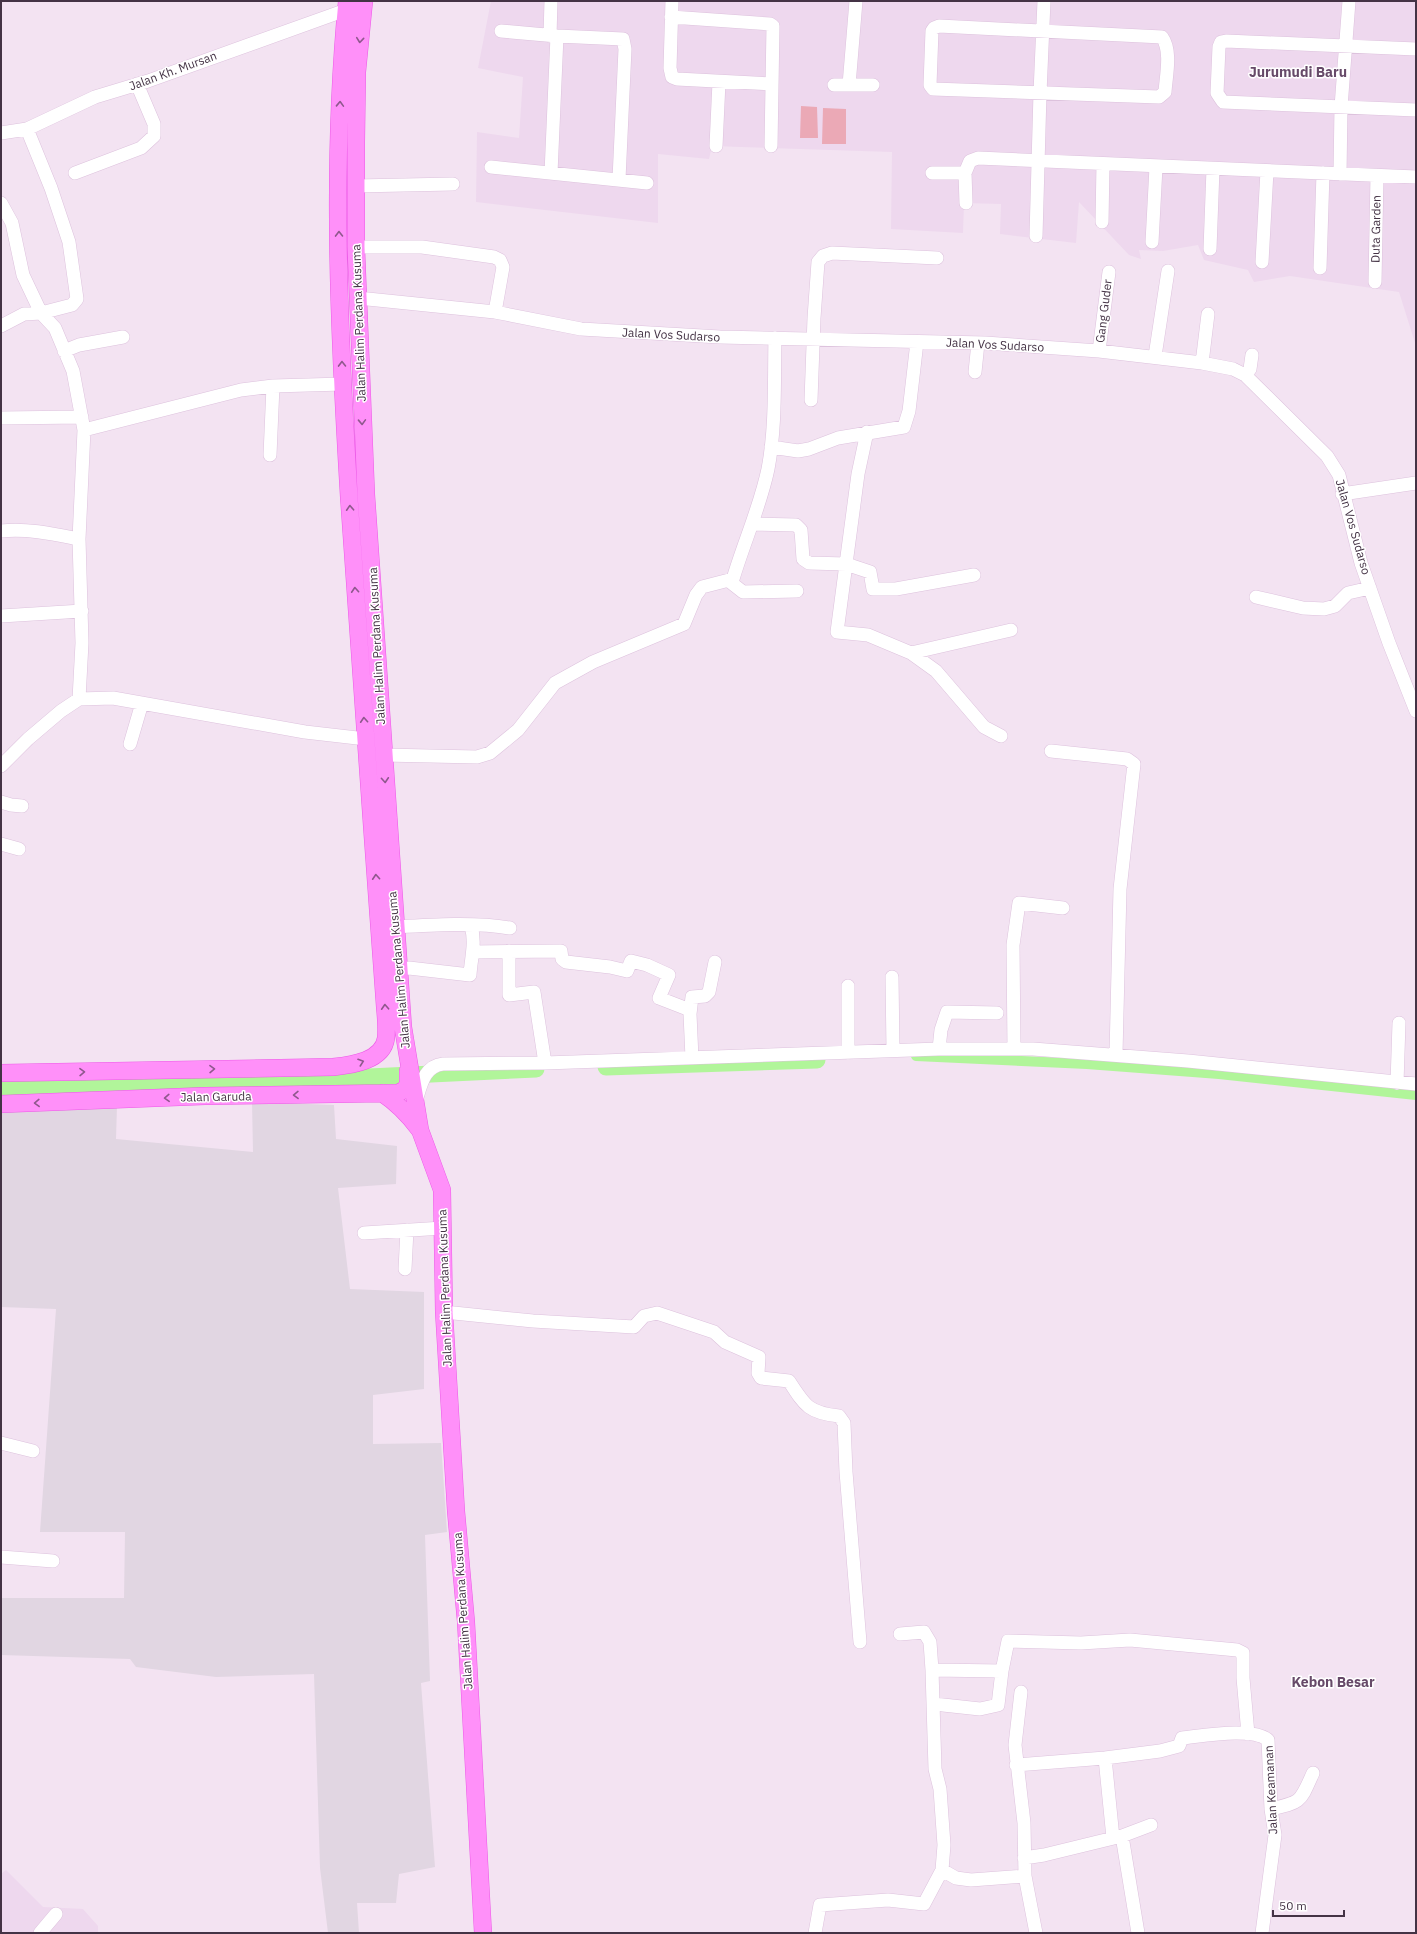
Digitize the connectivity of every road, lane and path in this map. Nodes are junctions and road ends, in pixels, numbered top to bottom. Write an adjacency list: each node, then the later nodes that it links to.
1 (364, 1): 44 (main road, Jalan Halim Perdana Kusuma, one-way to 44)
2 (551, 1): 11 (street)
3 (672, 1): 8 (street)
4 (856, 1): 18 (street)
5 (1044, 1): 10 (street)
6 (1349, 1): 12 (street)
7 (346, 5): 15 (street, Jalan Kh. Mursan); 75 (main road, Jalan Halim Perdana Kusuma, one-way to 7)
8 (671, 17): 14 (street); 16 (street)
9 (501, 32): 11 (street)
10 (1043, 32): 20 (street); 20 (street); 20 (street)
11 (553, 36): 34 (street); 41 (street)
12 (1345, 45): 13 (street); 21 (street); 21 (street)
13 (1416, 49)
14 (719, 82): 16 (street); 25 (street)
15 (138, 84): 23 (street, Jalan Kh. Mursan); 33 (street)
16 (772, 84): 26 (street)
17 (834, 85): 18 (street)
18 (849, 85): 19 (street)
19 (872, 85)
20 (1040, 93): 27 (street)
21 (1341, 108): 22 (street); 38 (street)
22 (1416, 110)
23 (27, 129): 24 (street, Jalan Kh. Mursan); 60 (street)
24 (1, 133)
25 (716, 146)
26 (771, 146)
27 (1038, 161): 28 (street); 36 (street); 48 (street)
28 (1103, 164): 30 (street); 47 (street)
29 (491, 167): 34 (street)
30 (1156, 167): 31 (street); 49 (street)
31 (1214, 169): 32 (street); 51 (street)
32 (1267, 172): 37 (street); 53 (street)
33 (75, 173)
34 (551, 173): 41 (street)
35 (932, 173): 36 (street)
36 (965, 173): 46 (street)
37 (1323, 173): 38 (street); 54 (street)
38 (1340, 174): 39 (street)
39 (1377, 176): 40 (street); 57 (street, Duta Garden)
40 (1416, 178)
41 (619, 179): 42 (street)
42 (647, 183)
43 (453, 184): 44 (street)
44 (356, 186): 50 (main road, Jalan Halim Perdana Kusuma)
45 (1, 203): 60 (street)
46 (966, 203)
47 (1102, 222)
48 (1036, 236)
49 (1152, 242)
50 (356, 247): 58 (main road, Jalan Halim Perdana Kusuma); 59 (street)
51 (1210, 249)
52 (937, 258): 65 (street)
53 (1262, 262)
54 (1320, 268)
55 (1168, 271): 71 (street)
56 (1109, 272): 69 (street, Gang Guder)
57 (1375, 282)
58 (358, 298): 59 (street, Jalan Vos Sudarso); 89 (main road, Jalan Halim Perdana Kusuma, one-way to 89)
59 (495, 312): 64 (street, Jalan Vos Sudarso)
60 (41, 313): 62 (street); 68 (street)
61 (1208, 314): 72 (street)
62 (1, 326)
63 (123, 337): 68 (street)
64 (775, 338): 65 (street, Jalan Vos Sudarso); 82 (street)
65 (814, 339): 66 (street, Jalan Vos Sudarso); 77 (street)
66 (917, 342): 67 (street, Jalan Vos Sudarso); 81 (street)
67 (978, 343): 69 (street, Jalan Vos Sudarso); 73 (street)
68 (64, 351): 78 (street)
69 (1099, 351): 71 (street, Jalan Vos Sudarso)
70 (1252, 355): 74 (street)
71 (1155, 356): 72 (street, Jalan Vos Sudarso)
72 (1202, 363): 74 (street, Jalan Vos Sudarso)
73 (975, 372)
74 (1245, 376): 85 (street, Jalan Vos Sudarso)
75 (343, 384): 76 (street); 90 (main road, Jalan Halim Perdana Kusuma, one-way to 75)
76 (274, 386): 80 (street); 83 (street)
77 (811, 400)
78 (82, 417): 79 (street); 80 (street)
79 (1, 418)
80 (84, 430): 88 (street)
81 (867, 432): 82 (street); 91 (street)
82 (771, 447): 86 (street)
83 (270, 455)
84 (1416, 483): 85 (street)
85 (1342, 494): 94 (street, Jalan Vos Sudarso)
86 (753, 524): 91 (street); 93 (street)
87 (1, 531): 88 (street)
88 (79, 539): 97 (street)
89 (371, 545): 90 (main road); 99 (main road, Jalan Halim Perdana Kusuma)
90 (352, 546): 100 (main road, Jalan Halim Perdana Kusuma, one-way to 90)
91 (846, 564): 92 (street); 102 (street)
92 (974, 576)
93 (729, 581): 95 (street); 110 (street)
94 (1370, 588): 96 (street); 105 (street, Jalan Vos Sudarso)
95 (797, 591)
96 (1256, 597)
97 (82, 611): 98 (street); 103 (street)
98 (1, 616)
99 (375, 623): 100 (main road); 110 (main road, Jalan Halim Perdana Kusuma)
100 (357, 626): 107 (main road, Jalan Halim Perdana Kusuma, one-way to 100)
101 (1011, 630): 102 (street)
102 (911, 653): 106 (street)
103 (79, 699): 104 (street); 111 (street)
104 (142, 703): 107 (street); 108 (street)
105 (1416, 711)
106 (1001, 736)
107 (366, 739): 136 (main road, Jalan Halim Perdana Kusuma, one-way to 107)
108 (130, 744)
109 (1051, 751): 133 (street)
110 (383, 755): 118 (main road, Jalan Halim Perdana Kusuma, one-way to 118)
111 (1, 766)
112 (1, 802): 113 (street)
113 (22, 806)
114 (1, 844): 115 (street)
115 (19, 849)
116 (1063, 908): 130 (street)
117 (471, 926): 118 (street); 119 (street); 121 (street)
118 (395, 927): 123 (main road, Jalan Halim Perdana Kusuma)
119 (510, 928)
120 (509, 951): 121 (street); 126 (street); 135 (street)
121 (474, 952): 123 (street)
122 (715, 962): 126 (street)
123 (398, 969): 137 (main road, Jalan Halim Perdana Kusuma)
124 (892, 977): 131 (street)
125 (848, 986): 132 (street)
126 (690, 1010): 134 (street)
127 (997, 1013): 129 (street)
128 (1399, 1023): 138 (street)
129 (939, 1049): 130 (street); 131 (street)
130 (1014, 1049): 133 (street)
131 (893, 1050): 132 (street)
132 (848, 1053): 134 (street)
133 (1116, 1054): 138 (street)
134 (692, 1058): 135 (street)
135 (545, 1063): 137 (street)
136 (1, 1073)
137 (412, 1074): 140 (main road, Jalan Garuda); 142 (main road, Jalan Halim Perdana Kusuma)
138 (1396, 1083): 139 (street)
139 (1416, 1084)
140 (382, 1094): 141 (main road, Jalan Garuda, one-way to 141); 142 (main road)
141 (1, 1104)
142 (420, 1130): 143 (main road, Jalan Halim Perdana Kusuma)
143 (443, 1228): 144 (street); 147 (main road, Jalan Halim Perdana Kusuma)
144 (407, 1230): 145 (street); 146 (street)
145 (364, 1233)
146 (405, 1269)
147 (444, 1312): 153 (street); 170 (main road, Jalan Halim Perdana Kusuma)
148 (1, 1443): 149 (street)
149 (33, 1451)
150 (1, 1557): 151 (street)
151 (53, 1561)
152 (900, 1634): 154 (street)
153 (860, 1642)
154 (932, 1670): 155 (street); 157 (street)
155 (1002, 1671): 157 (street); 158 (street)
156 (1021, 1692): 160 (street)
157 (934, 1704): 166 (street)
158 (1248, 1734): 159 (street); 162 (street, Jalan Keamanan)
159 (1105, 1758): 160 (street); 164 (street)
160 (1016, 1764): 165 (street)
161 (1313, 1773): 162 (street)
162 (1271, 1809): 174 (street, Jalan Keamanan)
163 (1151, 1825): 164 (street)
164 (1118, 1837): 165 (street); 173 (street)
165 (1024, 1858): 167 (street)
166 (942, 1870): 167 (street); 171 (street)
167 (1025, 1876): 172 (street)
168 (56, 1914): 169 (street)
169 (40, 1933)
170 (484, 1933)
171 (815, 1933)
172 (1036, 1933)
173 (1138, 1933)
174 (1262, 1933)

